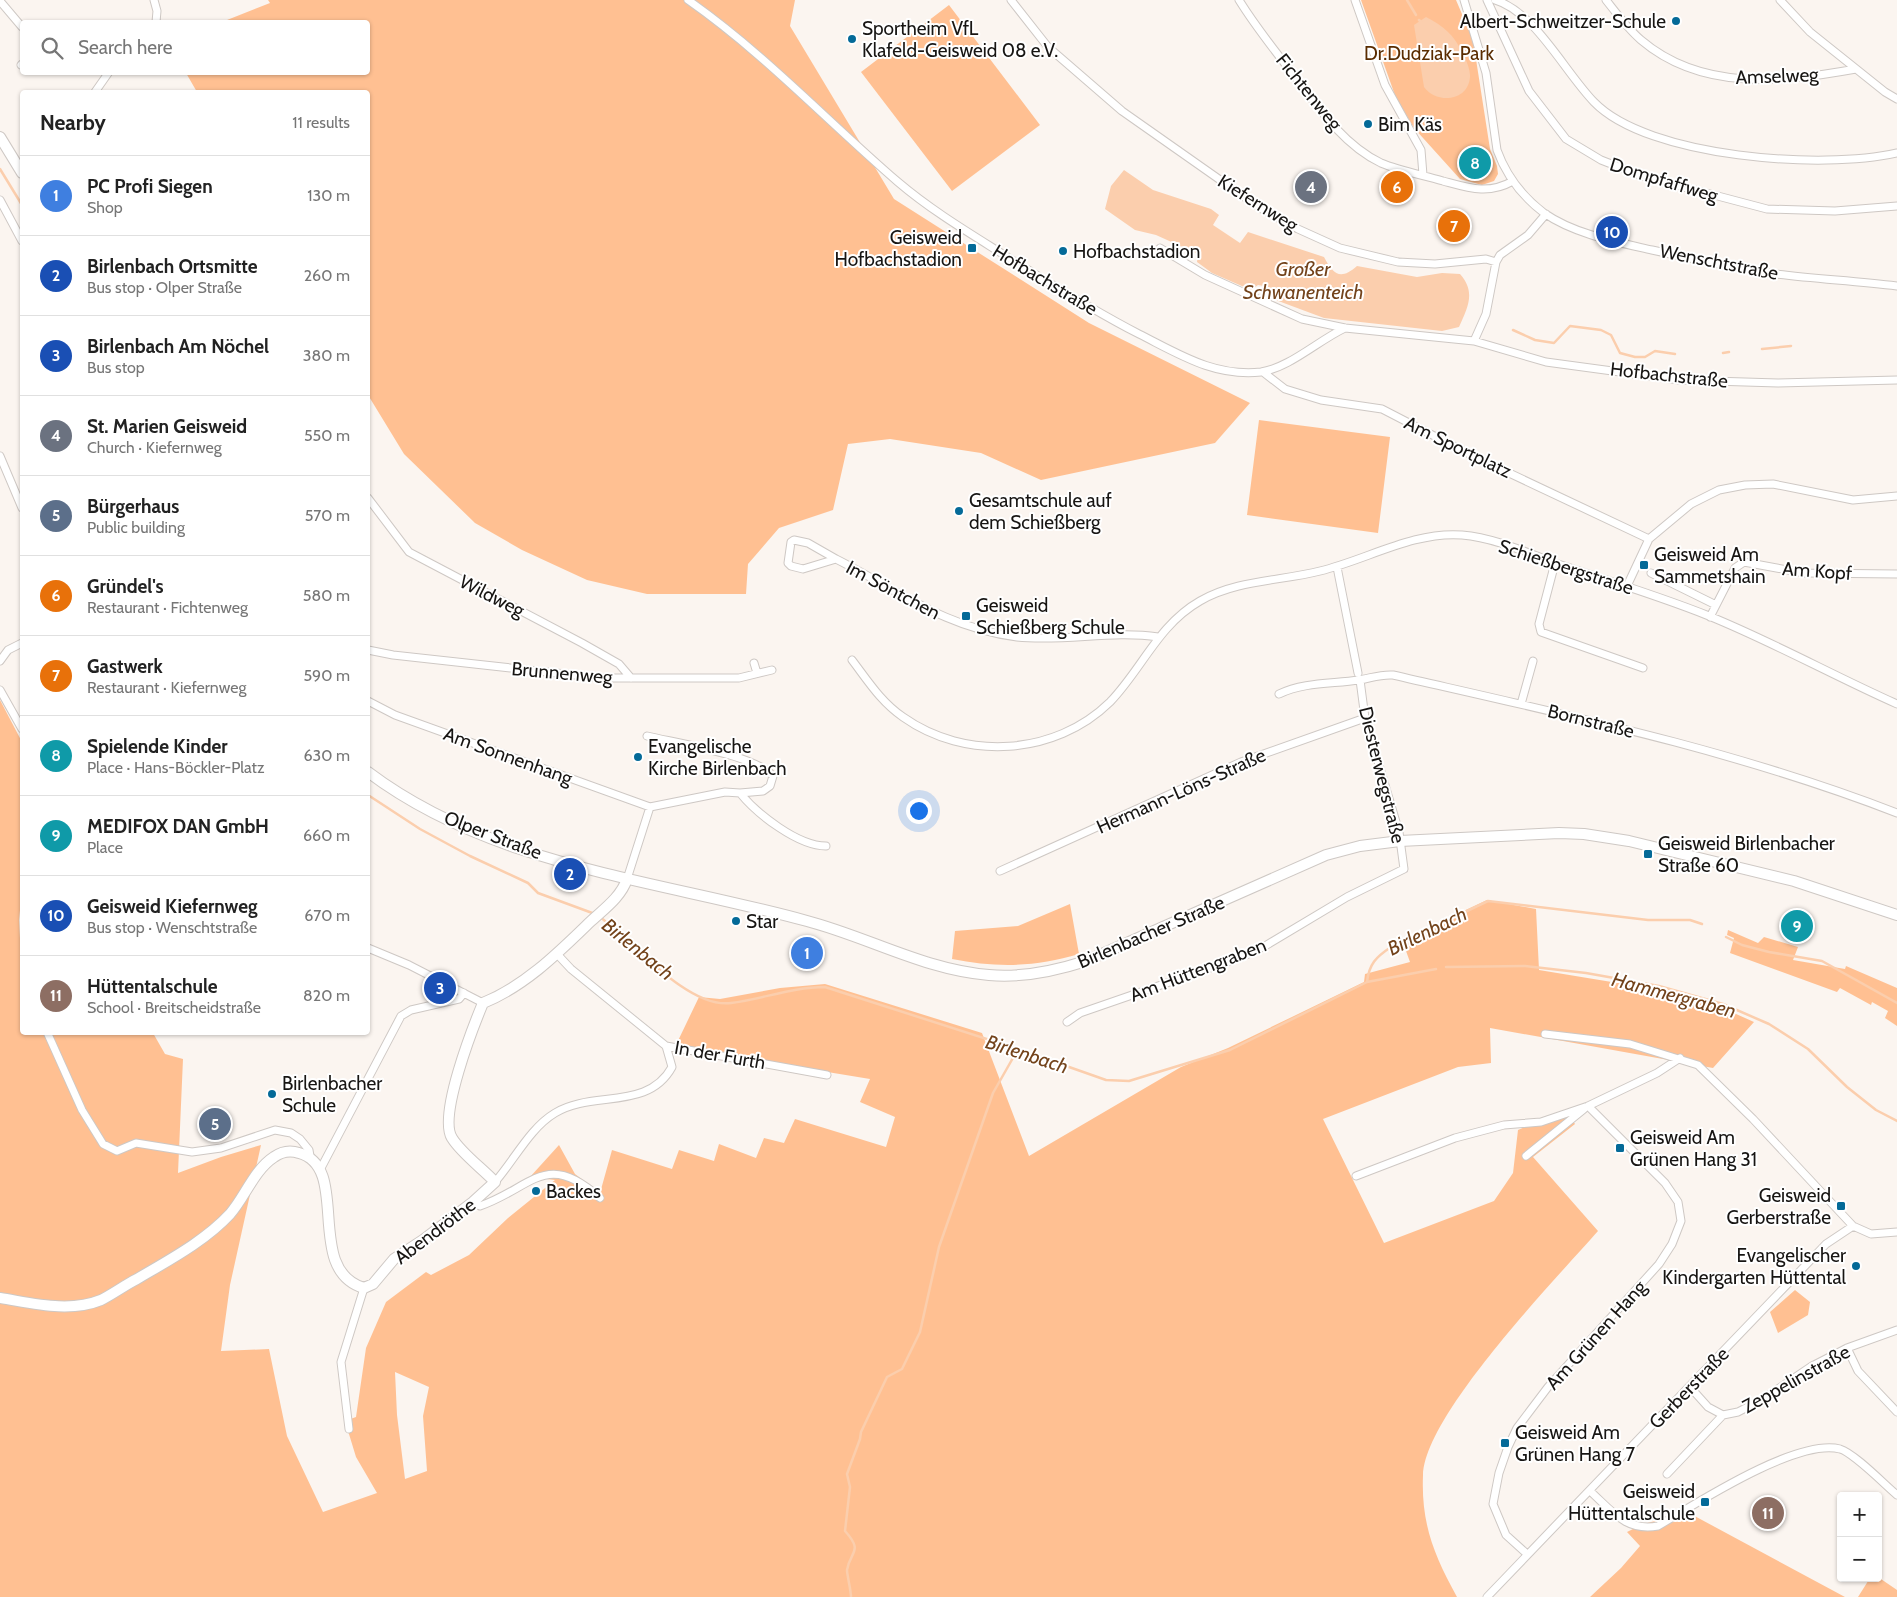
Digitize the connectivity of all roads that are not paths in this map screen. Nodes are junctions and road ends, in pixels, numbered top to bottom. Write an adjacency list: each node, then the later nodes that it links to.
1 (154, 0): 12 (street)
2 (688, 0): 32 (street, Hofbachstraße)
3 (1011, 0): 28 (street, Kiefernweg)
4 (1239, 0): 21 (street, Fichtenweg)
5 (1355, 0): 21 (street)
6 (1465, 0): 22 (street, Wenschtstraße)
7 (1486, 0): 24 (street, Dompfaffweg)
8 (1495, 0): 19 (street)
9 (1606, 0): 14 (street, Amselweg)
10 (1780, 0): 14 (street)
11 (0, 1): 13 (street)
12 (156, 20)
13 (20, 25)
14 (1856, 69): 17 (street)
15 (107, 75): 16 (street)
16 (96, 90)
17 (1897, 99)
18 (0, 137): 20 (main road)
19 (1897, 153)
20 (20, 170)
21 (1423, 176): 22 (street, Fichtenweg)
22 (1513, 181): 25 (street, Wenschtstraße)
23 (0, 200): 26 (street)
24 (1897, 206)
25 (1546, 214): 28 (street); 29 (street, Wenschtstraße)
26 (20, 237)
27 (1160, 248): 30 (street, Hofbachstraße)
28 (1496, 262): 31 (street)
29 (1897, 286)
30 (1345, 328): 31 (street, Hofbachstraße); 32 (street, Hofbachstraße)
31 (1474, 341): 33 (street, Hofbachstraße)
32 (1263, 372): 38 (street, Am Sportplatz)
33 (1897, 380)
34 (0, 456): 37 (street)
35 (1897, 496): 38 (street)
36 (370, 501): 58 (street, Wildweg)
37 (20, 503)
38 (1650, 539): 44 (street)
39 (836, 559): 39 (street, Im Söntchen); 47 (street, Im Söntchen)
40 (1555, 563): 41 (street, Schießbergstraße); 44 (street, Schießbergstraße); 54 (street)
41 (1337, 566): 47 (street, Schießbergstraße); 57 (street)
42 (1651, 572): 45 (street)
43 (1897, 574): 45 (street, Am Kopf)
44 (1627, 586): 46 (street, Schießbergstraße)
45 (1716, 605): 46 (street, Am Kopf)
46 (1710, 617): 63 (street, Schießbergstraße)
47 (1158, 637): 50 (street, Schießbergstraße)
48 (20, 644): 51 (street)
49 (370, 650): 58 (street, Brunnenweg)
50 (852, 660)
51 (0, 661)
52 (1533, 661): 62 (street)
53 (754, 664): 56 (street)
54 (1643, 668)
55 (772, 670): 56 (street, Brunnenweg)
56 (757, 673): 58 (street, Brunnenweg)
57 (1359, 676): 60 (street, Bornstraße); 62 (street, Bornstraße); 64 (street, Diesterwegstraße)
58 (631, 678)
59 (0, 690): 65 (street)
60 (1279, 694)
61 (370, 702): 69 (street, Am Sonnenhang)
62 (1521, 704): 70 (street, Bornstraße)
63 (1897, 704)
64 (1365, 718): 71 (street, Diesterwegstraße); 74 (street, Hermann-Löns-Straße)
65 (20, 725)
66 (647, 736): 68 (street)
67 (370, 773): 75 (main road, Olper Straße)
68 (740, 793): 69 (street); 72 (street)
69 (650, 807): 75 (street)
70 (1897, 813)
71 (1400, 842): 73 (street, Diesterwegstraße); 75 (main road, Birlenbacher Straße); 76 (main road, Birlenbacher Straße)
72 (826, 846)
73 (1404, 869): 81 (street, Am Hüttengraben)
74 (1000, 871)
75 (627, 879): 78 (main road)
76 (1897, 916)
77 (370, 949): 79 (street)
78 (557, 954): 80 (main road); 84 (street, In der Furth)
79 (464, 993): 80 (street); 90 (street)
80 (483, 1002): 92 (main road)
81 (1067, 1022)
82 (1545, 1034): 85 (street)
83 (48, 1035): 88 (street)
84 (666, 1046): 86 (street, In der Furth); 92 (street)
85 (1680, 1058): 87 (street); 95 (street)
86 (827, 1075)
87 (1588, 1106): 89 (street); 91 (street); 108 (street, Am Grünen Hang)
88 (310, 1156): 90 (main road); 98 (main road)
89 (1526, 1156)
90 (321, 1168): 97 (main road)
91 (1356, 1176)
92 (496, 1182): 94 (main road, Abendröthe)
93 (600, 1198): 94 (street)
94 (474, 1202): 97 (main road, Abendröthe)
95 (1853, 1226): 96 (street); 101 (street, Gerberstraße)
96 (1897, 1232)
97 (364, 1288): 104 (street)
98 (0, 1298)
99 (1897, 1330): 100 (street, Zeppelinstraße)
100 (1847, 1348): 102 (street); 103 (street, Zeppelinstraße)
101 (1690, 1387): 103 (street, Zeppelinstraße); 106 (street, Gerberstraße)
102 (1897, 1412)
103 (1723, 1415): 105 (street, Zeppelinstraße)
104 (349, 1428)
105 (1667, 1474)
106 (1590, 1491): 107 (street); 108 (street, Gerberstraße)
107 (1897, 1495)
108 (1527, 1554): 109 (street, Gerberstraße)
109 (1487, 1597)

